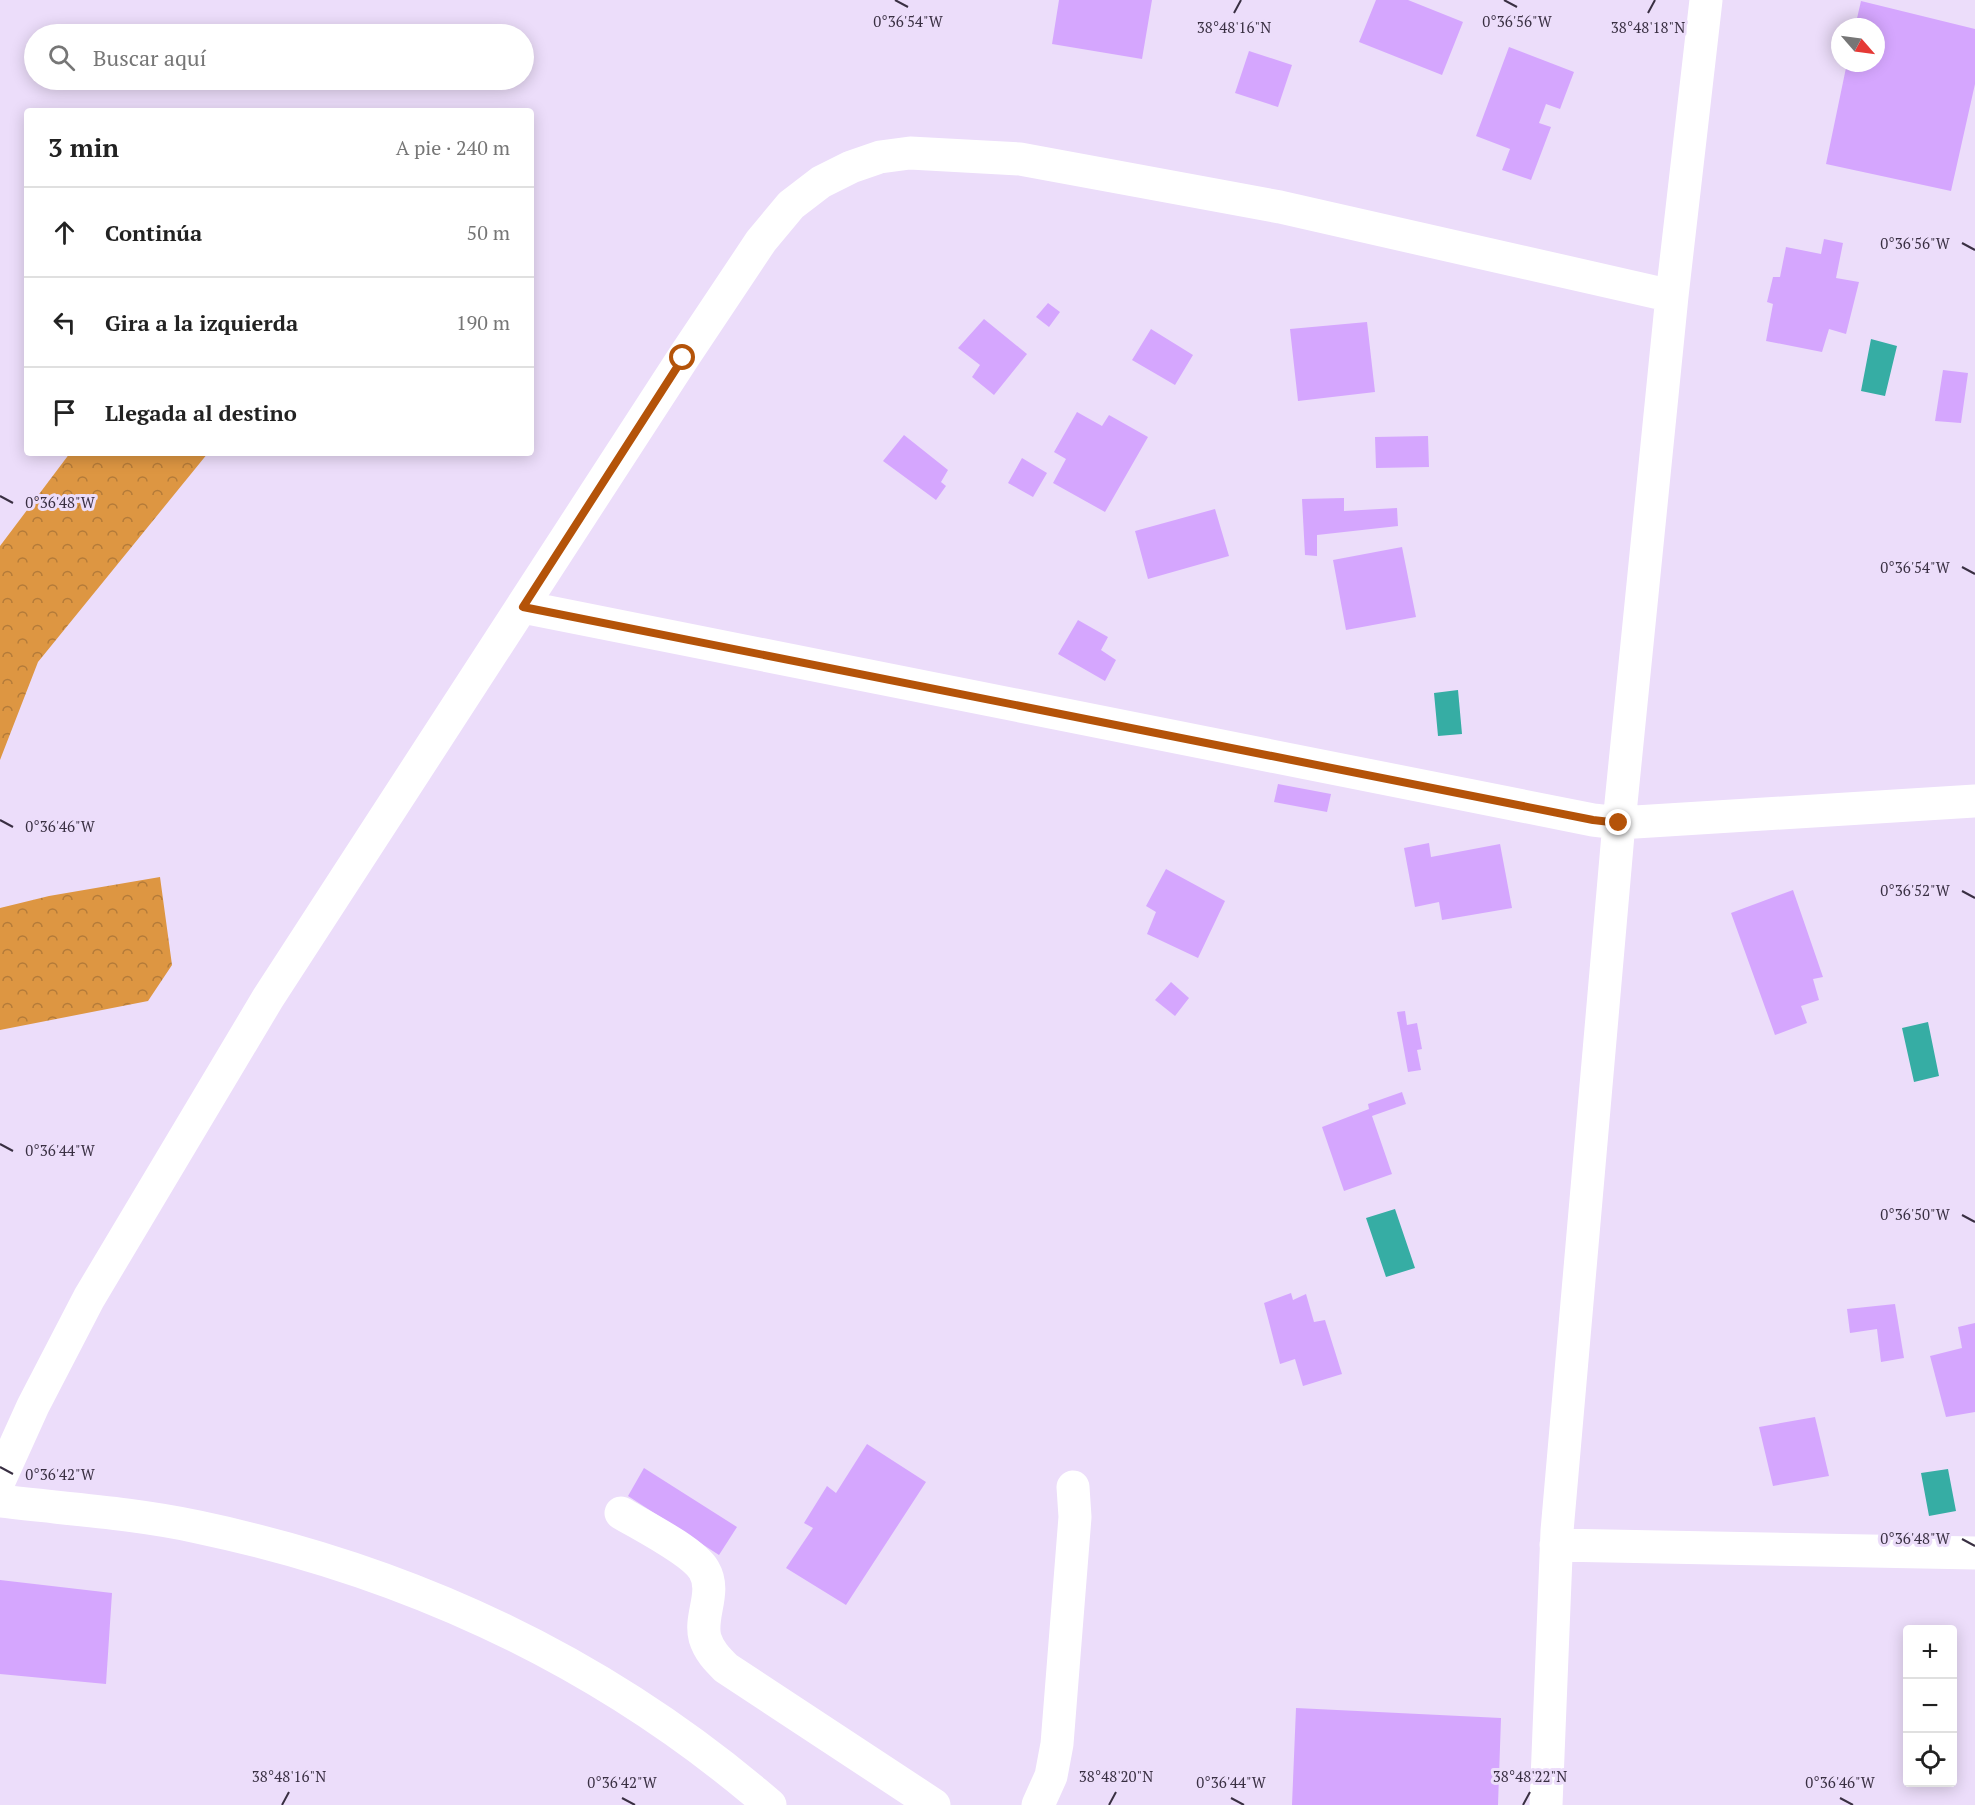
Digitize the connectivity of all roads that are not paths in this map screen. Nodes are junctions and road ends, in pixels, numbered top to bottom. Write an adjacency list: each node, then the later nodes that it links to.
1 (1706, 0): 2 (main road)
2 (1672, 296): 3 (main road); 5 (main road)
3 (523, 607): 5 (main road); 6 (main road)
4 (1975, 801): 5 (main road)
5 (1619, 823): 10 (main road)
6 (0, 1479)
7 (1073, 1487): 14 (main road)
8 (0, 1501): 12 (main road)
9 (621, 1513): 13 (main road)
10 (1556, 1545): 11 (main road); 15 (main road)
11 (1975, 1553)
12 (770, 1805)
13 (934, 1805)
14 (1038, 1805)
15 (1546, 1805)

